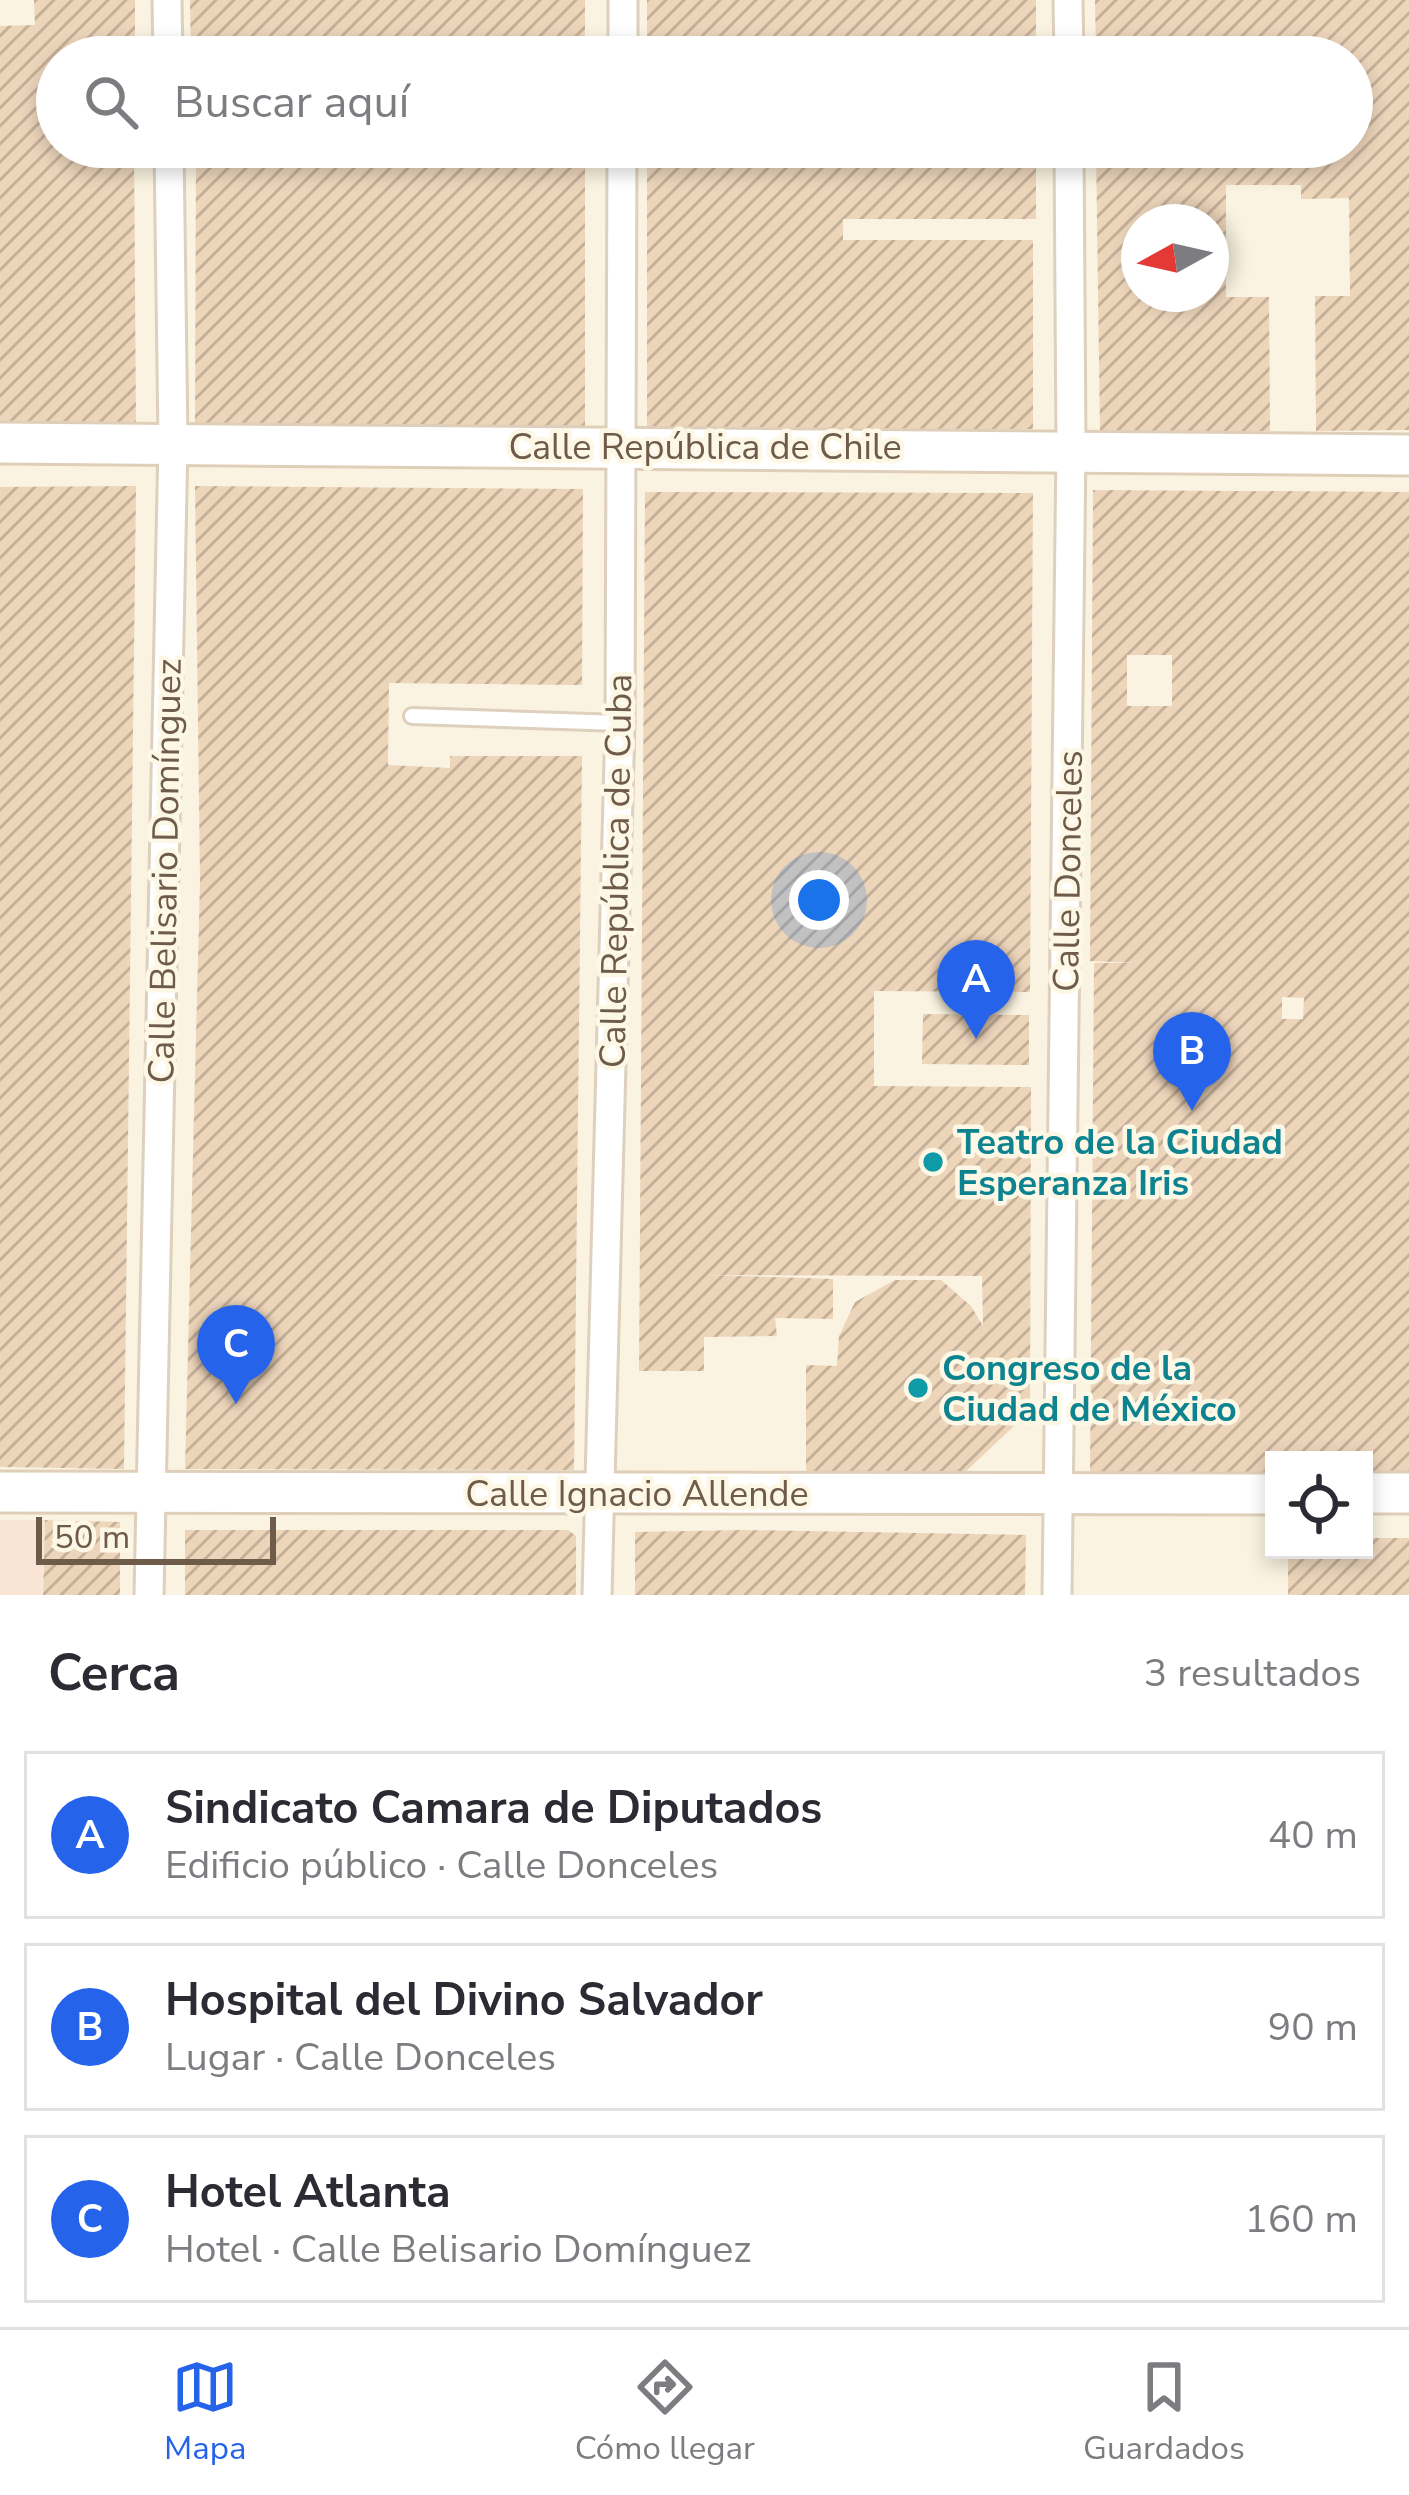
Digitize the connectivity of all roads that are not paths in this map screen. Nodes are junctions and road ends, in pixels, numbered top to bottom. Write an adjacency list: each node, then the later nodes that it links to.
1 (167, 0): 4 (street)
2 (623, 0): 5 (street)
3 (1068, 0): 6 (street)
4 (168, 36)
5 (622, 36)
6 (1069, 36)
7 (169, 168): 10 (street, Calle Belisario Domínguez)
8 (622, 168): 12 (street, Calle República de Cuba)
9 (1070, 168): 13 (street, Calle Donceles)
10 (173, 442): 11 (street, Calle República de Chile); 12 (street, Calle República de Chile); 18 (street, Calle Belisario Domínguez)
11 (0, 443)
12 (621, 446): 13 (street, Calle República de Chile); 16 (street, Calle República de Cuba)
13 (1071, 449): 14 (street, Calle República de Chile); 23 (street, Calle Donceles)
14 (1409, 455)
15 (412, 716): 16 (lane)
16 (620, 723): 19 (street, Calle República de Cuba)
17 (0, 1492): 18 (street, Calle Ignacio Allende)
18 (150, 1492): 19 (street, Calle Ignacio Allende); 24 (street, Calle Belisario Domínguez)
19 (598, 1492): 23 (street, Calle Ignacio Allende); 25 (street, Calle República de Cuba)
20 (1373, 1493): 21 (street)
21 (1409, 1493)
22 (1265, 1494): 23 (street, Calle Ignacio Allende)
23 (1059, 1495): 26 (street, Calle Donceles)
24 (149, 1595)
25 (597, 1595)
26 (1058, 1595)

